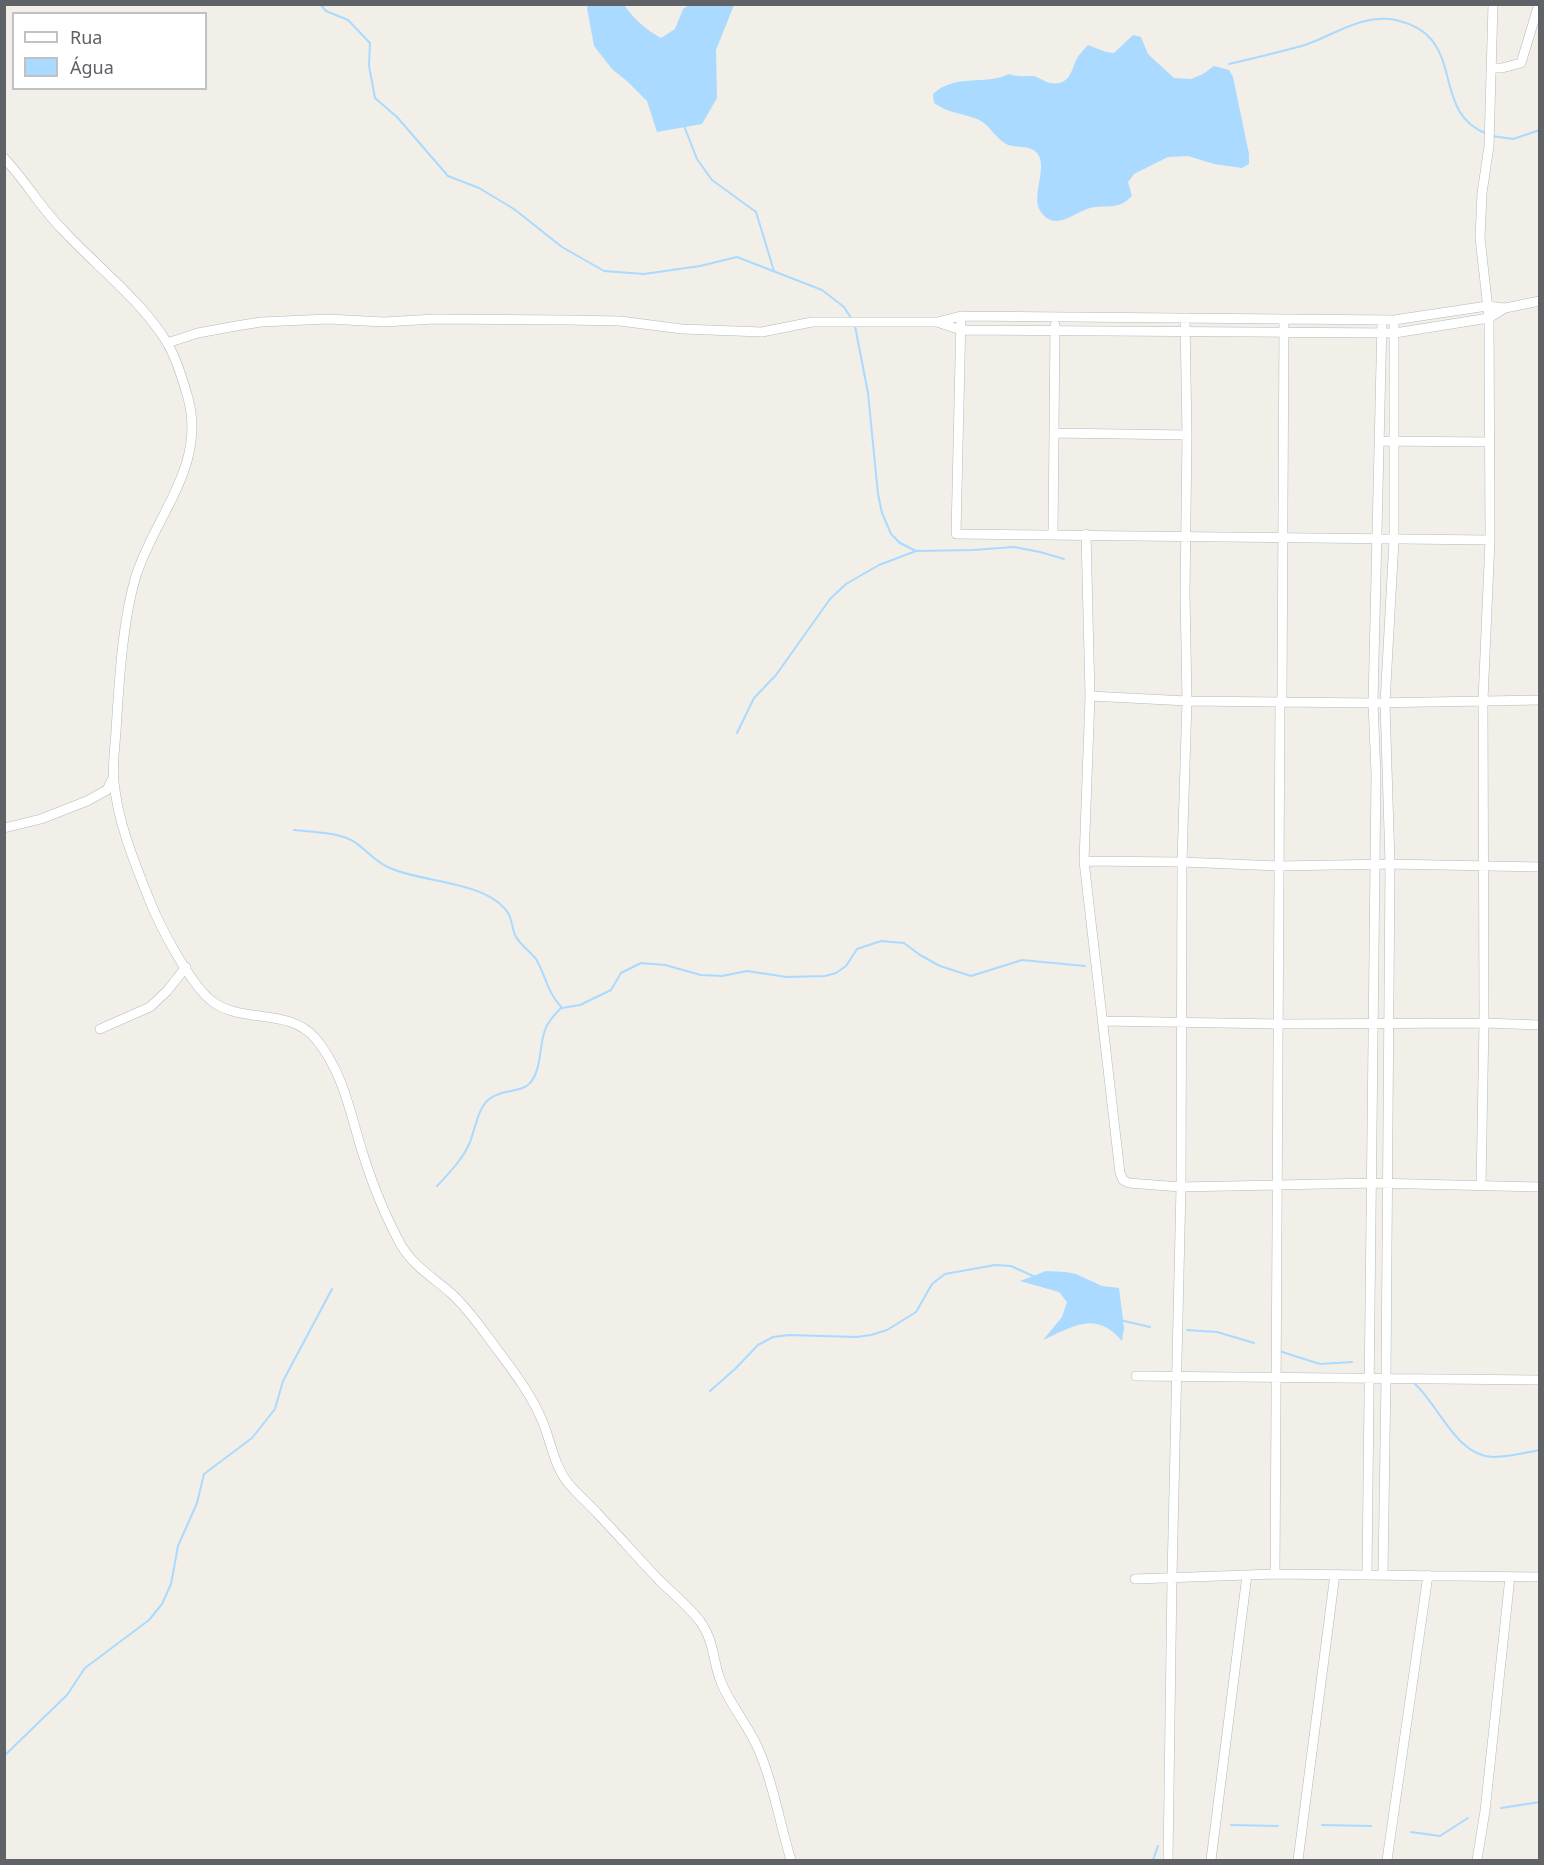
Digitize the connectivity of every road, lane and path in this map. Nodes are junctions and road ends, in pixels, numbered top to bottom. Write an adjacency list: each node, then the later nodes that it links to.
1 (1493, 4): 3 (street)
2 (1539, 4): 3 (street)
3 (1492, 68): 6 (street)
4 (4, 158): 22 (street)
5 (1539, 301): 7 (street)
6 (1487, 306): 7 (street); 11 (street); 14 (street)
7 (1505, 308): 11 (street)
8 (961, 316): 9 (street); 15 (street); 16 (street)
9 (1055, 317): 10 (street); 17 (street)
10 (1185, 318): 12 (street); 18 (street)
11 (1489, 318): 21 (street); 27 (street)
12 (1284, 319): 13 (street); 19 (street)
13 (1382, 320): 14 (street); 20 (street)
14 (1394, 320): 21 (street)
15 (937, 322): 16 (street); 22 (street)
16 (961, 330): 17 (street); 29 (street)
17 (1055, 330): 18 (street); 23 (street)
18 (1186, 330): 19 (street); 24 (street)
19 (1284, 332): 20 (street); 31 (street)
20 (1383, 333): 21 (street); 25 (street)
21 (1395, 333): 26 (street)
22 (167, 343): 42 (street)
23 (1054, 433): 24 (street); 29 (street)
24 (1187, 435): 30 (street)
25 (1380, 441): 26 (street); 32 (street)
26 (1394, 441): 27 (street); 33 (street)
27 (1489, 442): 34 (street)
28 (1086, 534): 29 (street); 30 (street); 35 (street)
29 (1053, 535)
30 (1185, 536): 31 (street); 38 (street)
31 (1282, 537): 32 (street); 39 (street)
32 (1378, 539): 33 (street); 40 (street)
33 (1394, 540): 34 (street); 41 (street)
34 (1490, 540): 36 (street)
35 (1090, 696): 38 (street); 44 (street)
36 (1483, 700): 37 (street); 41 (street); 49 (street)
37 (1539, 700)
38 (1187, 701): 39 (street); 45 (street)
39 (1280, 702): 40 (street); 48 (street)
40 (1373, 703): 41 (street); 46 (street)
41 (1385, 703): 47 (street)
42 (113, 778): 43 (street); 51 (street)
43 (4, 828)
44 (1084, 861): 45 (street); 52 (street)
45 (1182, 862): 48 (street); 53 (street)
46 (1374, 864): 47 (street); 48 (street); 55 (street)
47 (1390, 864): 49 (street); 54 (street)
48 (1279, 866): 57 (street)
49 (1484, 867): 50 (street); 56 (street)
50 (1539, 867)
51 (186, 967): 59 (street); 82 (street)
52 (1104, 1021): 53 (street); 65 (street)
53 (1180, 1022): 57 (street); 65 (street)
54 (1388, 1022): 55 (street); 56 (street); 61 (street)
55 (1373, 1023): 57 (street); 60 (street)
56 (1484, 1023): 58 (street); 63 (street)
57 (1279, 1024): 62 (street)
58 (1539, 1025)
59 (100, 1029)
60 (1372, 1183): 61 (street); 62 (street); 69 (street)
61 (1387, 1184): 63 (street); 70 (street)
62 (1276, 1185): 65 (street); 68 (street)
63 (1481, 1186): 64 (street)
64 (1539, 1186)
65 (1181, 1187): 67 (street)
66 (1136, 1376): 67 (street)
67 (1178, 1376): 68 (street); 78 (street)
68 (1274, 1377): 69 (street); 72 (street)
69 (1370, 1378): 70 (street); 74 (street)
70 (1386, 1378): 71 (street); 75 (street)
71 (1539, 1380)
72 (1275, 1574): 73 (street); 76 (street)
73 (1335, 1574): 74 (street); 85 (street)
74 (1367, 1574): 75 (street)
75 (1383, 1574): 77 (street)
76 (1247, 1575): 78 (street); 84 (street)
77 (1428, 1575): 79 (street); 86 (street)
78 (1172, 1577): 81 (street); 83 (street)
79 (1510, 1577): 80 (street); 87 (street)
80 (1539, 1577)
81 (1135, 1579)
82 (791, 1860)
83 (1168, 1860)
84 (1211, 1860)
85 (1298, 1860)
86 (1387, 1860)
87 (1477, 1860)

